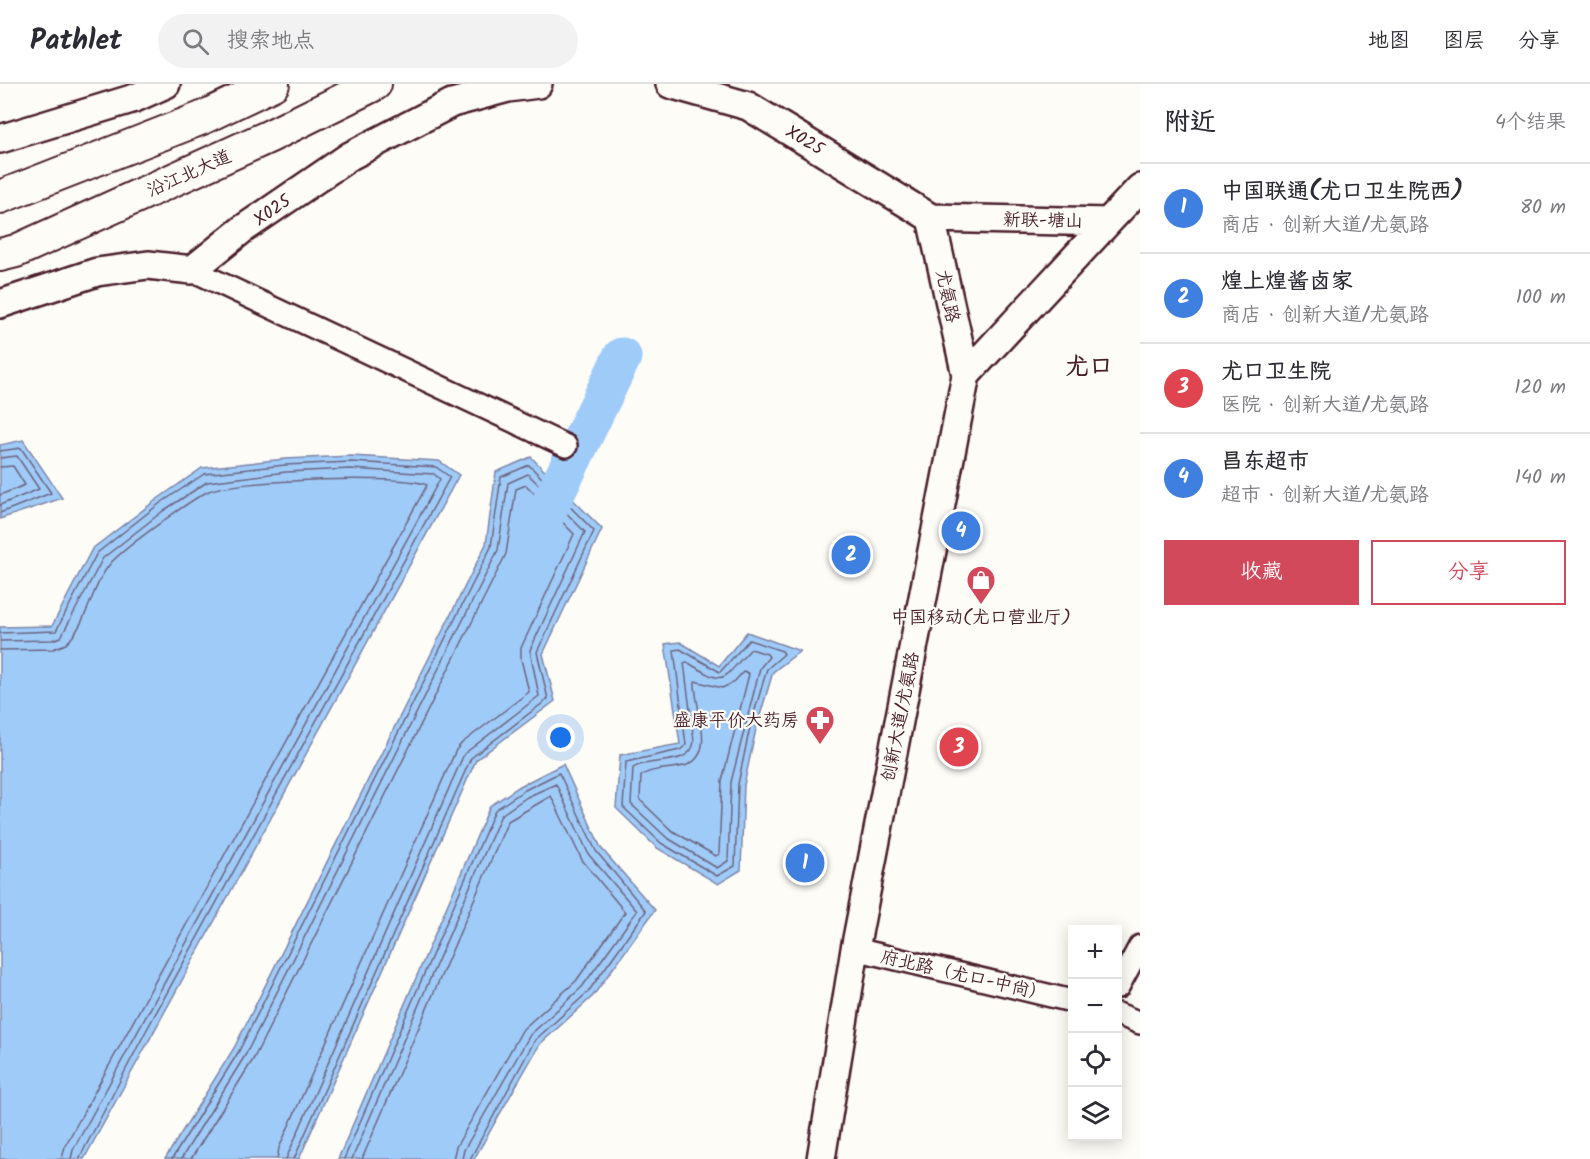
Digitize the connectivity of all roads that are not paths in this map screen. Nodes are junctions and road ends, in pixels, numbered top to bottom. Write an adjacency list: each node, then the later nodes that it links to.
1 (166, 84): 6 (main road)
2 (273, 84): 8 (highway)
3 (375, 84): 11 (highway, 沿江北大道)
4 (538, 84): 12 (main road, X025)
5 (670, 84): 9 (main road, X025)
6 (0, 138)
7 (1140, 188): 10 (main road, 新联-塘山)
8 (0, 196)
9 (931, 218): 10 (main road, 新联-塘山); 14 (main road, 尤氨路)
10 (1108, 222): 14 (main road)
11 (0, 255)
12 (192, 270): 13 (main road); 15 (street)
13 (0, 304)
14 (966, 375): 17 (main road, 创新大道/尤氨路)
15 (566, 446)
16 (1140, 946): 18 (street)
17 (855, 949): 19 (street, 府北路（尤口-中尚）); 22 (main road, 创新大道/尤氨路)
18 (1122, 980)
19 (1068, 1000)
20 (1122, 1016): 21 (street)
21 (1140, 1023)
22 (820, 1159)

